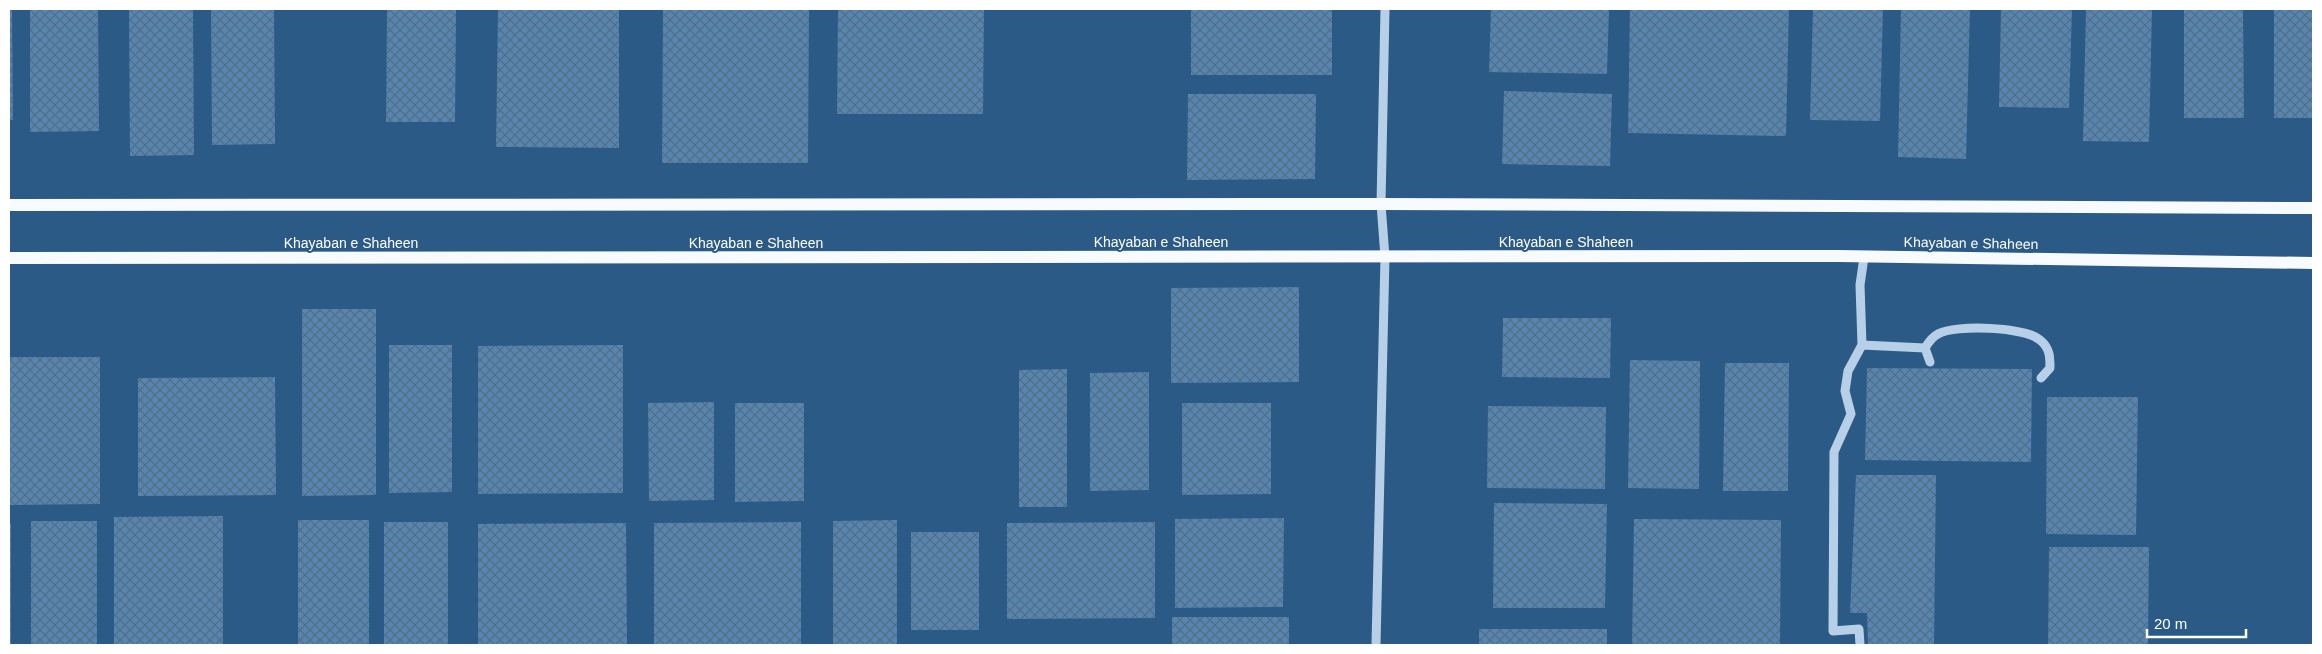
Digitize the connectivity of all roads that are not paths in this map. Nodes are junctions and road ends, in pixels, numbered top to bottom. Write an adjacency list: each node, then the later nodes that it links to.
1 (1385, 9): 2 (street)
2 (1381, 204): 3 (main road); 4 (main road); 5 (street)
3 (9, 205)
4 (2313, 208)
5 (1385, 257): 6 (main road, Khayaban e Shaheen); 7 (main road, Khayaban e Shaheen); 13 (street)
6 (1864, 257): 8 (main road, Khayaban e Shaheen); 9 (street)
7 (9, 258)
8 (2313, 263)
9 (1862, 345): 10 (street); 14 (street)
10 (1925, 348): 11 (street); 12 (street)
11 (1930, 362)
12 (2041, 378)
13 (1376, 645)
14 (1860, 645)

